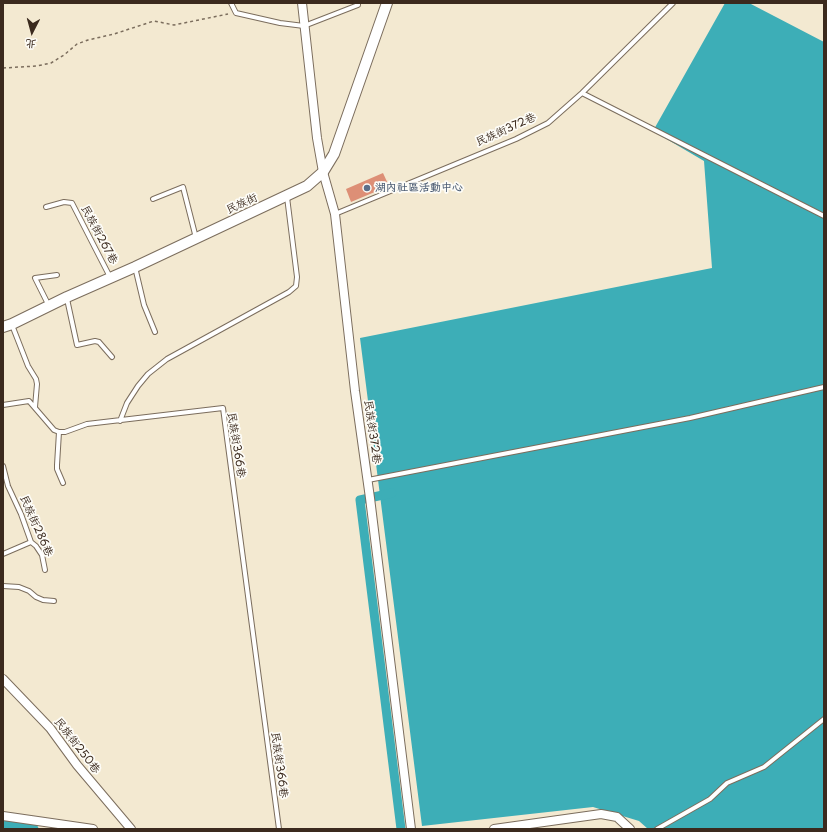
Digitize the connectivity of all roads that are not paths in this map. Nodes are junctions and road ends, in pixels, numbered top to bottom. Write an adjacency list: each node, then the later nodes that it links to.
1 (231, 3): 6 (lane)
2 (302, 3): 6 (street, 民族街372巷)
3 (358, 3): 6 (lane)
4 (387, 3): 8 (street, 民族街)
5 (673, 3): 7 (lane, 民族街372巷)
6 (304, 26): 8 (street, 民族街372巷)
7 (582, 93): 12 (lane, 民族街372巷); 13 (lane)
8 (323, 172): 9 (street, 民族街); 12 (street, 民族街372巷)
9 (287, 196): 14 (street, 民族街); 26 (lane)
10 (154, 199): 14 (lane)
11 (46, 207): 17 (lane, 民族街267巷)
12 (335, 214): 30 (street, 民族街372巷)
13 (824, 216)
14 (196, 238): 15 (street, 民族街)
15 (135, 267): 17 (street, 民族街); 21 (lane)
16 (57, 275): 19 (lane)
17 (111, 277): 18 (street, 民族街)
18 (66, 297): 19 (street, 民族街); 22 (lane)
19 (49, 306): 20 (street, 民族街)
20 (7, 326): 25 (lane)
21 (155, 332)
22 (112, 357)
23 (824, 387): 30 (lane)
24 (3, 405): 25 (lane)
25 (35, 407): 27 (lane)
26 (120, 421): 27 (lane); 41 (lane, 民族街366巷)
27 (60, 432): 29 (lane)
28 (3, 466): 31 (lane, 民族街286巷)
29 (63, 483)
30 (368, 483): 42 (street, 民族街372巷)
31 (31, 542): 32 (lane); 33 (lane, 民族街286巷)
32 (3, 554)
33 (45, 570)
34 (3, 586): 35 (lane)
35 (54, 601)
36 (3, 679): 40 (street, 民族街250巷)
37 (824, 719): 45 (lane)
38 (3, 816): 39 (street)
39 (93, 829)
40 (131, 829)
41 (279, 829)
42 (411, 829)
43 (494, 829): 44 (street)
44 (630, 829)
45 (657, 829)

